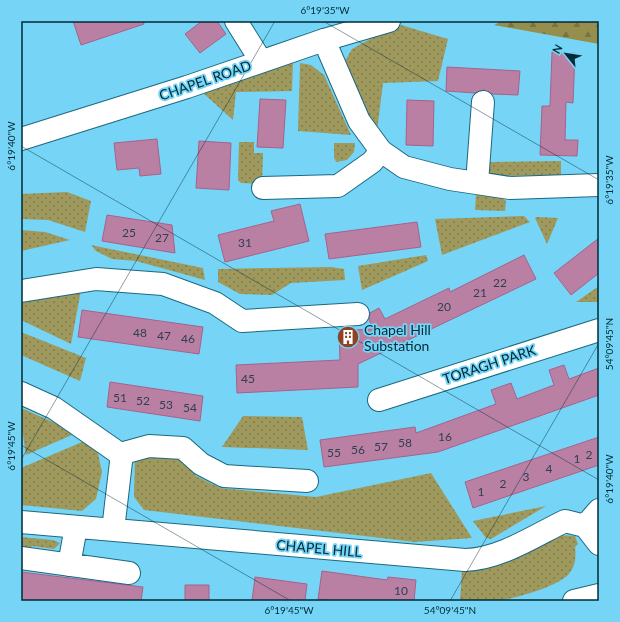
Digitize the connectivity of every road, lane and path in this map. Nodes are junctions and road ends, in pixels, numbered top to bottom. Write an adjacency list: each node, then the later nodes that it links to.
1 (236, 21): 4 (street)
2 (388, 21): 3 (street, CHAPEL ROAD)
3 (324, 40): 4 (street, CHAPEL ROAD); 7 (street)
4 (261, 61): 6 (street, CHAPEL ROAD)
5 (483, 102): 8 (street)
6 (21, 139)
7 (381, 151): 8 (street); 10 (street)
8 (477, 183): 9 (street)
9 (599, 185)
10 (263, 188)
11 (21, 292): 12 (street)
12 (358, 314)
13 (599, 330): 15 (street, TORAGH PARK)
14 (21, 393): 16 (street)
15 (379, 400)
16 (120, 454): 17 (street); 22 (street)
17 (307, 481)
18 (599, 510): 20 (street)
19 (21, 522): 21 (street, CHAPEL HILL)
20 (585, 526): 22 (street, CHAPEL HILL); 23 (street)
21 (76, 527): 22 (street, CHAPEL HILL); 25 (street)
22 (113, 530)
23 (599, 544)
24 (21, 558): 25 (street)
25 (69, 565): 26 (street)
26 (129, 573)
27 (599, 595): 28 (street)
28 (574, 601)

